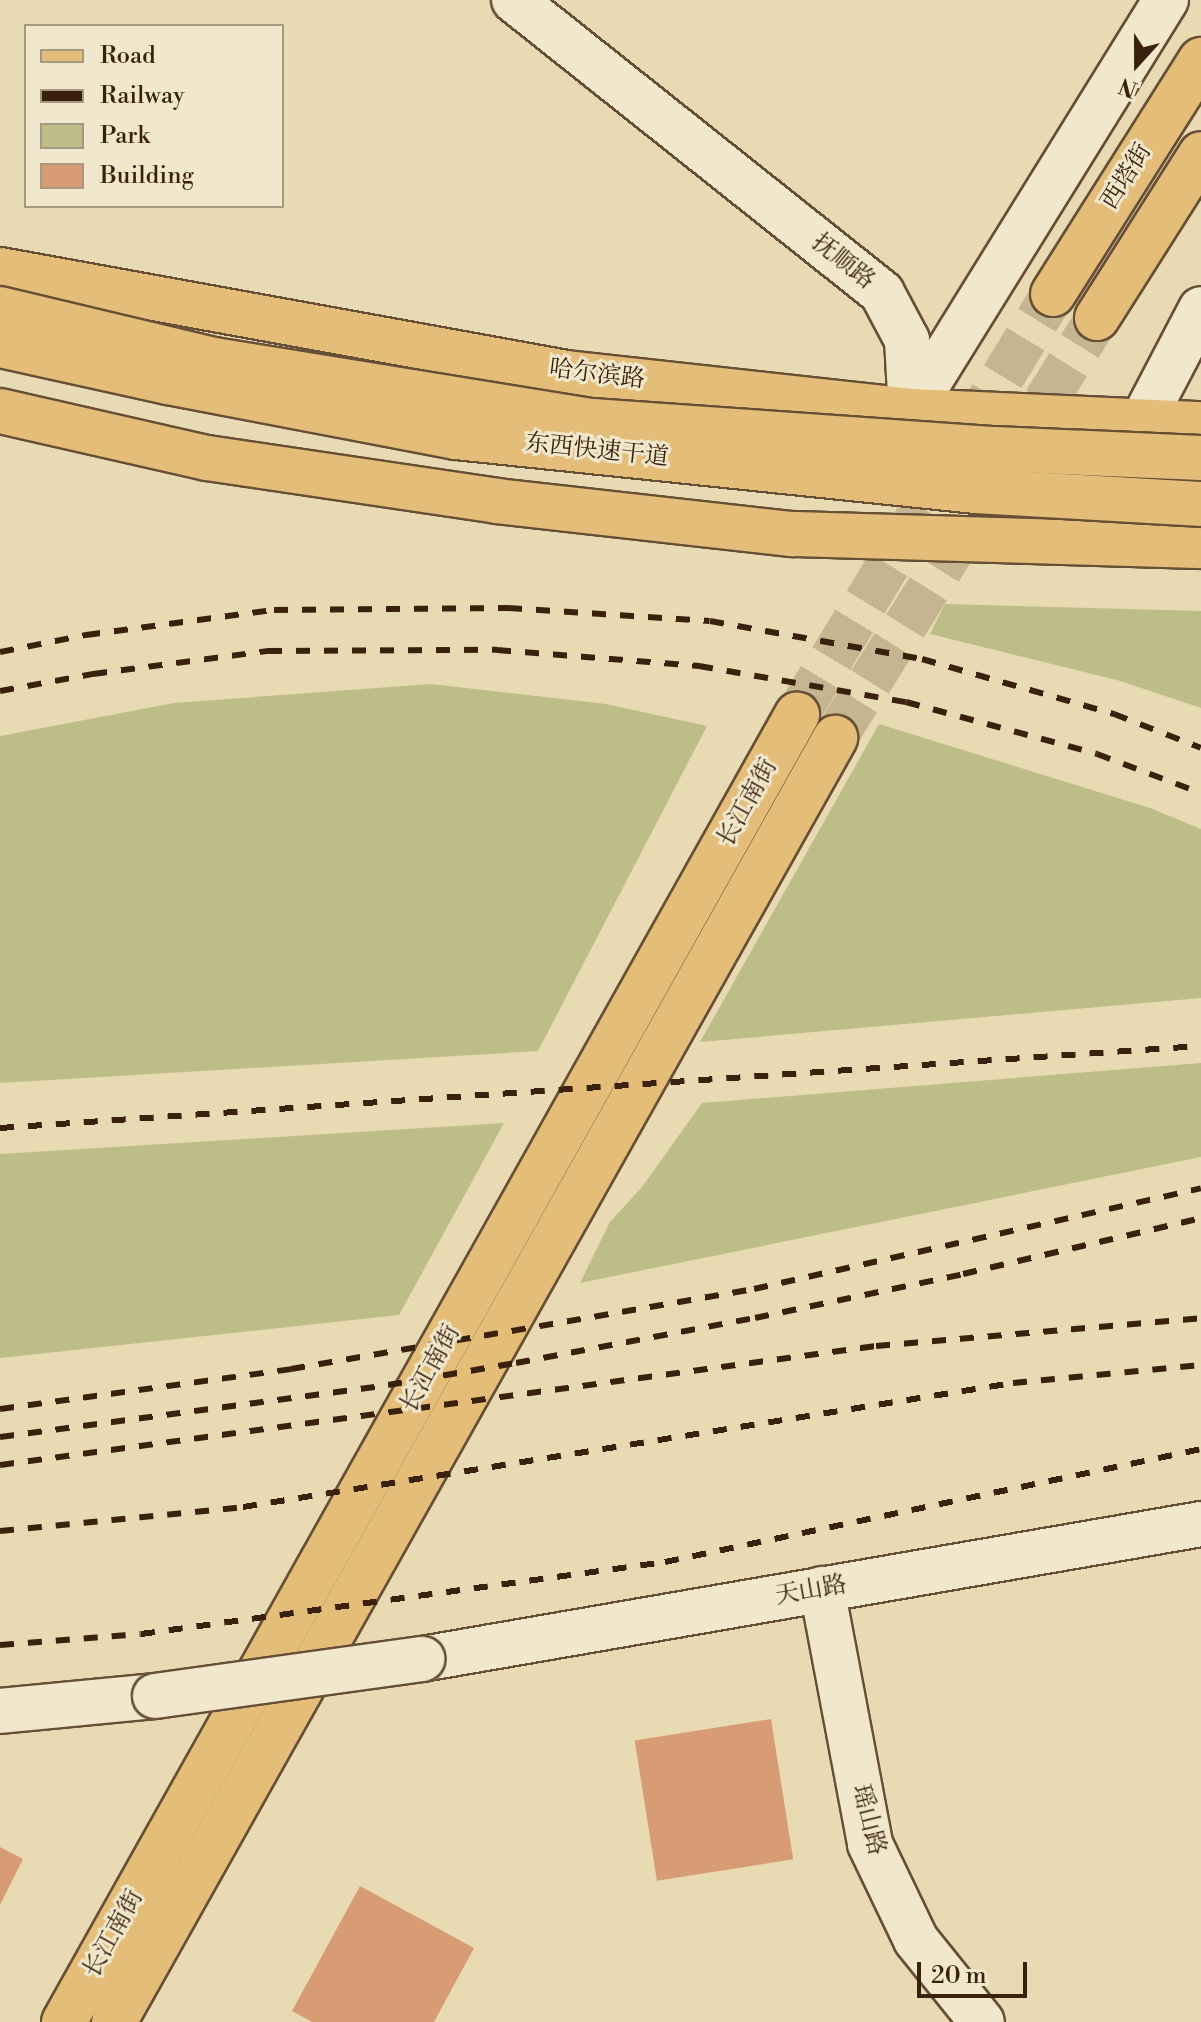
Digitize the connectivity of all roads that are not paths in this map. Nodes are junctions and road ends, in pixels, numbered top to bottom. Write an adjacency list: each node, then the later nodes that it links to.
1 (514, 0): 13 (street, 抚顺路)
2 (561, 0): 13 (street, 抚顺路)
3 (1166, 0): 13 (street)
4 (1201, 60): 7 (main road, 西塔街)
5 (1201, 154): 10 (main road, 西塔街)
6 (0, 270): 13 (main road, 哈尔滨路)
7 (1053, 294)
8 (0, 309): 16 (main road, 东西快速干道, bridge)
9 (1201, 309): 14 (street)
10 (1097, 318)
11 (0, 345): 17 (main road, 东西快速干道, bridge)
12 (0, 411): 18 (main road)
13 (911, 411): 14 (main road, 哈尔滨路)
14 (1143, 420): 15 (main road, 哈尔滨路)
15 (1201, 424)
16 (1201, 458)
17 (1201, 504)
18 (1201, 546)
19 (797, 715): 24 (main road, 长江南街)
20 (835, 738): 25 (main road, 长江南街)
21 (1201, 1524): 22 (street, 天山路)
22 (822, 1589): 23 (street, 天山路, bridge); 26 (street, 瑶山路)
23 (0, 1711)
24 (64, 2022)
25 (114, 2022)
26 (982, 2022)

